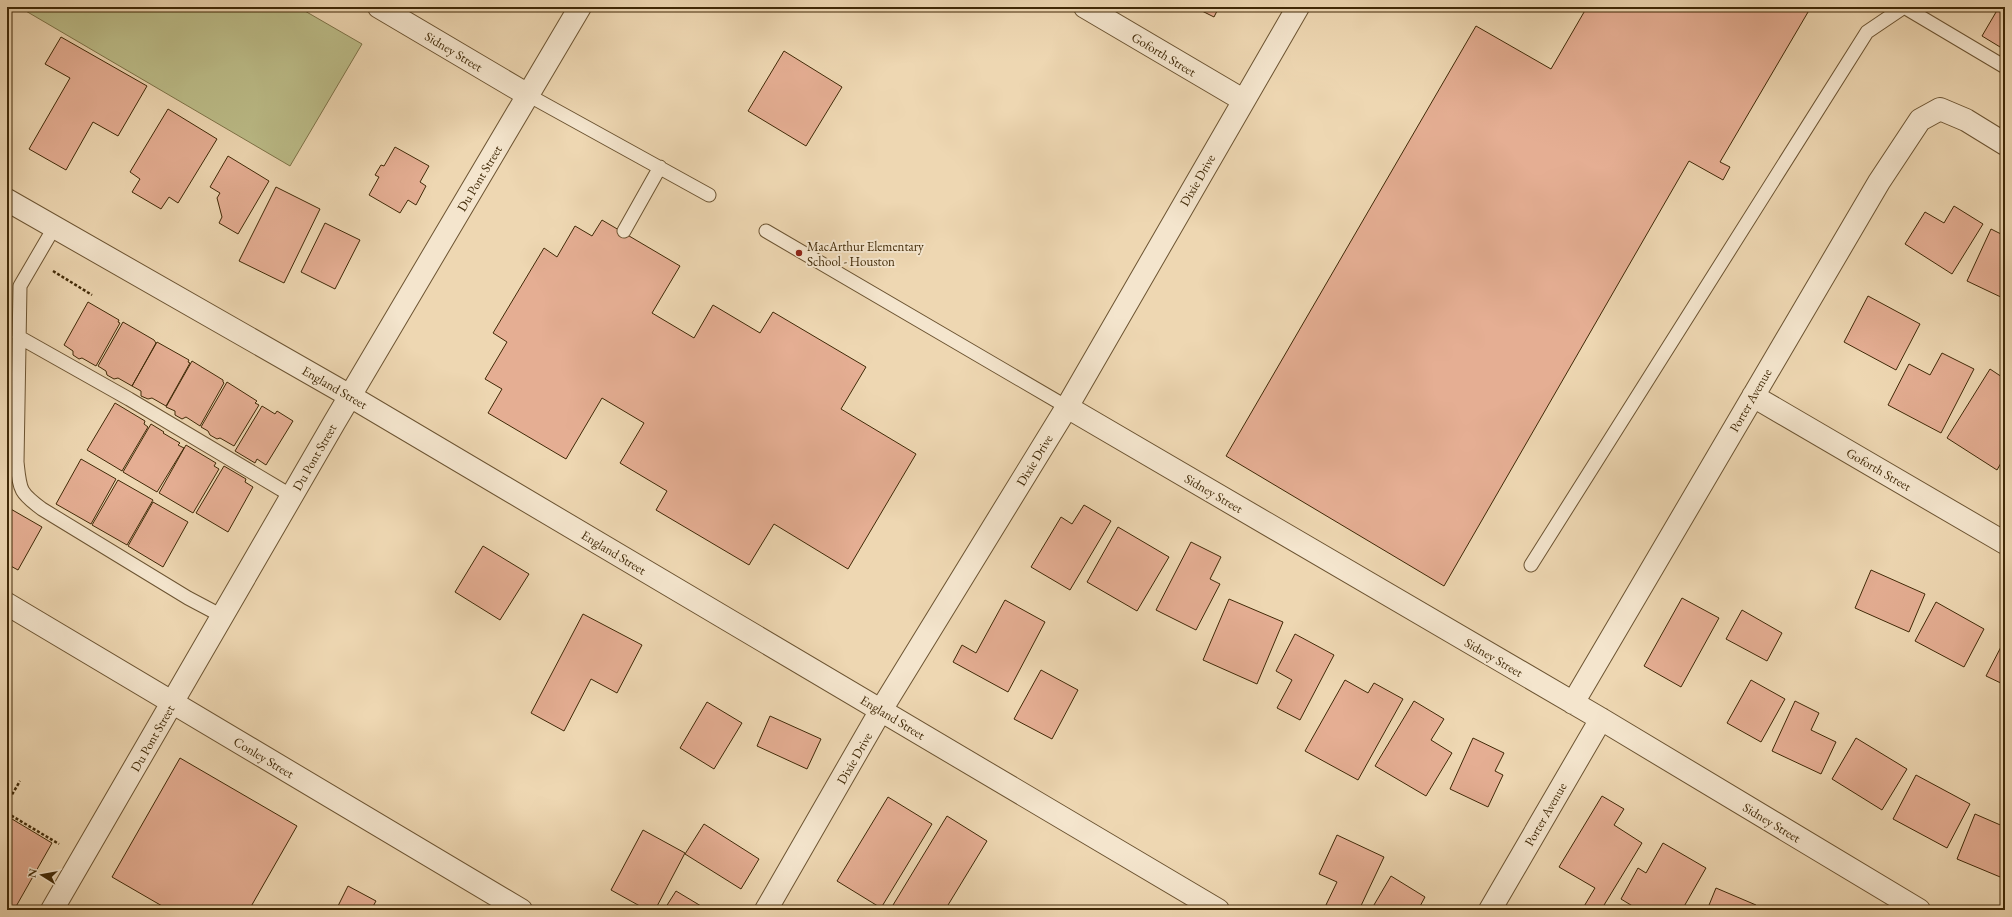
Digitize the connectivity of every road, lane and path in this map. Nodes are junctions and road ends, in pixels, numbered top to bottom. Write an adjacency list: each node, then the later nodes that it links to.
1 (379, 7): 7 (street, Sidney Street)
2 (580, 7): 7 (street, Du Pont Street)
3 (1085, 7): 8 (street, Goforth Street)
4 (1298, 7): 8 (street, Dixie Drive)
5 (1904, 7): 6 (lane); 24 (lane)
6 (2005, 67)
7 (528, 95): 10 (lane); 19 (street, Du Pont Street)
8 (1243, 100): 21 (street, Dixie Drive)
9 (2005, 144): 20 (street, Porter Avenue)
10 (660, 167): 11 (lane); 14 (lane)
11 (709, 195)
12 (7, 200): 13 (street, England Street)
13 (55, 226): 18 (lane); 19 (street, England Street)
14 (624, 231)
15 (766, 231): 21 (lane)
16 (46, 267): 17 (path)
17 (92, 295)
18 (19, 337): 22 (lane); 26 (lane)
19 (350, 396): 22 (street, Du Pont Street); 29 (street, England Street)
20 (1753, 396): 23 (street, Goforth Street); 28 (street, Porter Avenue)
21 (1066, 407): 28 (street, Sidney Street); 29 (street, Dixie Drive)
22 (292, 496): 26 (street, Du Pont Street)
23 (2005, 543)
24 (1531, 565)
25 (7, 604): 27 (street, Conley Street)
26 (222, 616): 27 (street, Du Pont Street)
27 (172, 702): 35 (street, Du Pont Street); 36 (street, Conley Street)
28 (1573, 703): 30 (street, Sidney Street)
29 (881, 710): 37 (street, Dixie Drive); 38 (street, England Street)
30 (1601, 719): 39 (street, Porter Avenue); 40 (street, Sidney Street)
31 (20, 781): 32 (path)
32 (7, 803)
33 (7, 813): 34 (path)
34 (59, 844)
35 (52, 910)
36 (521, 910)
37 (766, 910)
38 (1218, 910)
39 (1490, 910)
40 (1919, 910)

